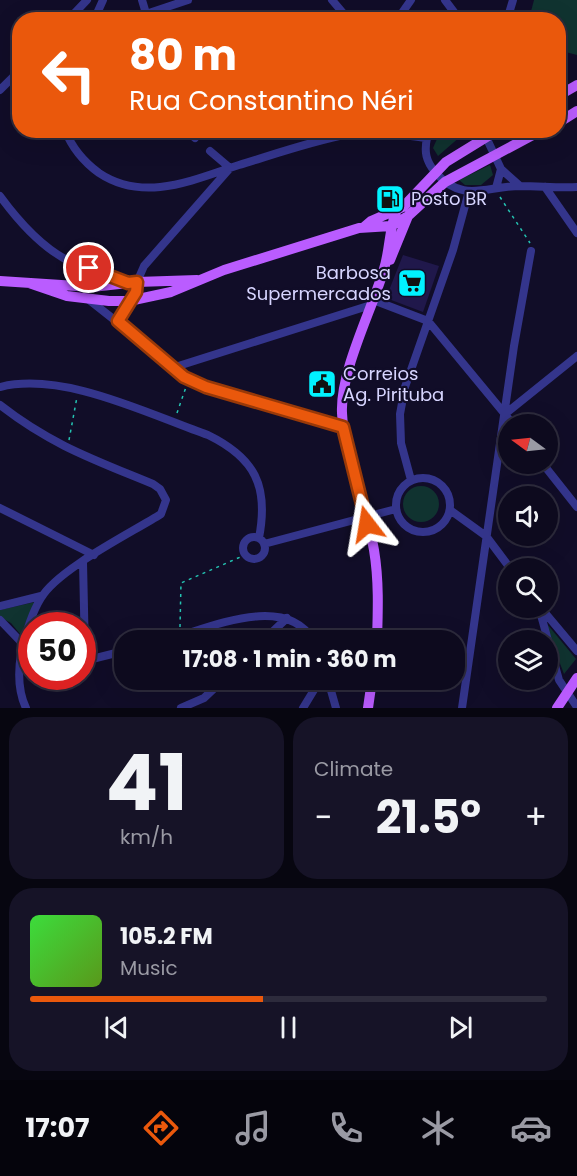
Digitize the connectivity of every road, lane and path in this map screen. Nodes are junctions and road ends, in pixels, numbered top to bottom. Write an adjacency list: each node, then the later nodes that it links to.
1 (89, 0): 4 (street)
2 (188, 0): 5 (street)
3 (332, 0): 6 (street)
4 (76, 12)
5 (157, 12)
6 (342, 12)
7 (12, 78): 8 (street)
8 (0, 90)
9 (70, 138): 17 (street)
10 (338, 138): 17 (street)
11 (427, 138): 19 (street)
12 (477, 138): 19 (main road)
13 (486, 138): 16 (street)
14 (526, 138): 16 (main road)
15 (210, 151): 17 (street)
16 (494, 154): 18 (street); 20 (main road)
17 (230, 168): 37 (street)
18 (501, 169): 21 (street); 24 (street)
19 (436, 172): 20 (street); 27 (main road)
20 (445, 182): 25 (street); 28 (main road)
21 (520, 186): 22 (street); 24 (street)
22 (545, 187): 23 (street); 31 (street)
23 (577, 187)
24 (496, 188): 25 (street); 32 (path)
25 (469, 191): 44 (street)
26 (0, 196): 33 (street)
27 (396, 212): 29 (main road); 30 (main road)
28 (408, 216): 29 (main road); 34 (main road)
29 (391, 226): 30 (main road); 34 (main road)
30 (364, 227): 35 (main road)
31 (577, 233)
32 (531, 251): 51 (street)
33 (73, 263): 37 (street); 39 (street)
34 (384, 269): 42 (main road)
35 (197, 280): 37 (main road); 41 (main road)
36 (0, 281): 38 (main road)
37 (133, 282): 39 (main road); 41 (main road)
38 (29, 283): 39 (main road); 40 (main road)
39 (80, 286): 40 (main road)
40 (88, 299): 41 (main road); 43 (street)
41 (129, 300): 43 (street)
42 (372, 302): 44 (street); 46 (street); 53 (main road)
43 (118, 321): 46 (street)
44 (428, 321): 51 (street); 57 (street)
45 (576, 360): 51 (street)
46 (172, 368): 47 (street)
47 (188, 380): 52 (path); 53 (street)
48 (0, 387): 49 (street)
49 (78, 389): 52 (street); 54 (path)
50 (0, 405): 54 (street)
51 (505, 414)
52 (174, 423): 64 (street)
53 (343, 427): 62 (main road)
54 (67, 450): 65 (street)
55 (498, 459): 63 (street)
56 (551, 474): 58 (street)
57 (411, 480): 60 (street); 61 (street)
58 (577, 507)
59 (0, 508): 65 (street)
60 (396, 509): 61 (street); 62 (street)
61 (450, 510): 63 (street)
62 (366, 518): 64 (street); 80 (main road)
63 (486, 536): 67 (street); 97 (street)
64 (262, 541): 66 (street); 66 (street)
65 (94, 555): 68 (street)
66 (245, 555): 76 (path)
67 (502, 558)
68 (83, 562): 69 (street); 83 (street)
69 (41, 596): 70 (street); 71 (street)
70 (0, 606)
71 (35, 612)
72 (287, 618): 77 (street); 78 (street); 79 (street)
73 (543, 618): 90 (street)
74 (549, 618): 82 (street)
75 (0, 620): 81 (street)
76 (180, 630)
77 (206, 630)
78 (274, 630)
79 (305, 630)
80 (377, 630)
81 (18, 639)
82 (577, 651)
83 (114, 654)
84 (577, 678): 90 (main road)
85 (21, 690): 92 (street)
86 (212, 690): 93 (street)
87 (314, 690): 94 (street)
88 (331, 690): 95 (street)
89 (371, 690): 96 (main road)
90 (567, 692): 91 (street); 98 (main road)
91 (577, 707)
92 (26, 708)
93 (181, 708)
94 (303, 708)
95 (336, 708)
96 (368, 708)
97 (462, 708)
98 (557, 708)

